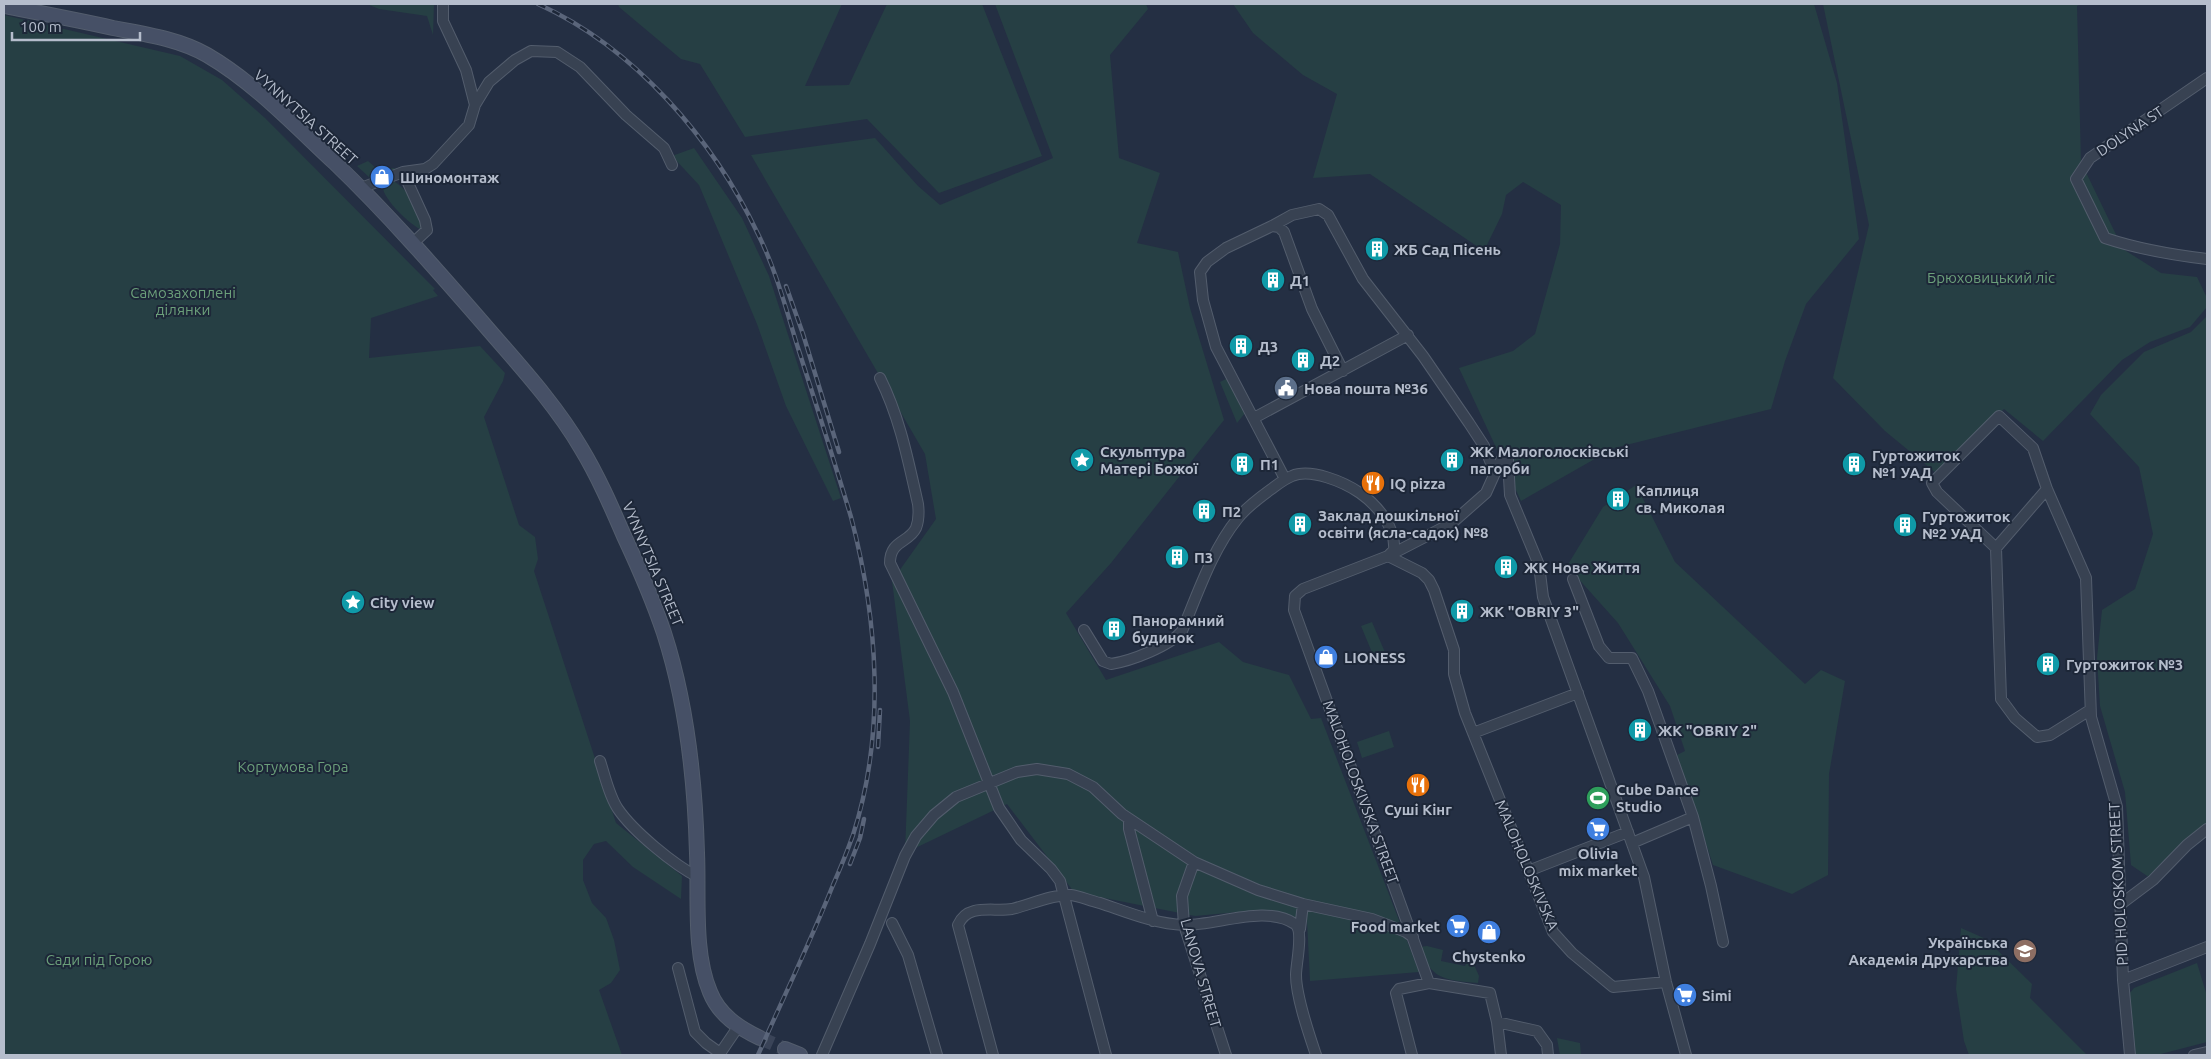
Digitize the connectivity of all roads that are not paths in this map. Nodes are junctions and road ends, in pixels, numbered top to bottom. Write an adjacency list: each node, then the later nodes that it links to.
1 (443, 4): 4 (street)
2 (4, 6): 7 (main road, VYNNYTSIA STREET)
3 (2207, 78): 10 (street, DOLYNA ST)
4 (474, 105): 5 (street); 6 (street)
5 (672, 165)
6 (403, 172): 7 (street); 9 (street)
7 (361, 188): 9 (main road, VYNNYTSIA STREET)
8 (1272, 226): 11 (street); 12 (street); 14 (street)
9 (412, 244): 34 (main road, VYNNYTSIA STREET)
10 (2207, 259)
11 (1408, 335): 12 (street); 15 (street)
12 (1343, 371): 14 (street)
13 (880, 378): 26 (street)
14 (1254, 418): 16 (street)
15 (1495, 473): 19 (street); 22 (street)
16 (1286, 479): 19 (street); 21 (street)
17 (2047, 489): 18 (street); 18 (street, PID HOLOSKOM STREET); 23 (street, PID HOLOSKOM STREET)
18 (1996, 548): 23 (street)
19 (1388, 556): 24 (street, MALOHOLOSKIVSKA); 42 (street, MALOHOLOSKIVSKA STREET)
20 (1573, 580): 27 (street)
21 (1084, 630)
22 (1578, 693): 24 (street); 30 (street)
23 (2090, 710): 37 (street, PID HOLOSKOM STREET)
24 (1473, 733): 33 (street, MALOHOLOSKIVSKA)
25 (600, 762): 34 (street)
26 (990, 783): 28 (street); 35 (street); 56 (street)
27 (1693, 816): 31 (street); 43 (street)
28 (1129, 819): 32 (street); 38 (street)
29 (2207, 829): 37 (street)
30 (1628, 832): 31 (street); 33 (street)
31 (1632, 843): 47 (street)
32 (1194, 862): 36 (street); 40 (street, LANOVA STREET)
33 (1528, 871): 47 (street, MALOHOLOSKIVSKA)
34 (698, 877): 50 (main road, VYNNYTSIA STREET)
35 (1065, 895): 38 (street); 58 (street); 59 (street)
36 (1303, 904): 41 (street); 42 (street)
37 (2121, 904): 46 (street, PID HOLOSKOM STREET)
38 (1153, 920): 40 (street)
39 (892, 923): 57 (street)
40 (1184, 925): 41 (street); 60 (street, LANOVA STREET)
41 (1300, 929): 61 (street)
42 (1413, 937): 48 (street, MALOHOLOSKIVSKA STREET)
43 (1723, 942)
44 (2207, 947): 46 (street)
45 (678, 968): 54 (street)
46 (2123, 980): 66 (street, PID HOLOSKOM STREET)
47 (1666, 982): 65 (street)
48 (1429, 983): 49 (street); 62 (street)
49 (1497, 1022): 63 (street); 64 (street)
50 (738, 1027): 51 (main road, VYNNYTSIA STREET); 54 (street)
51 (760, 1038)
52 (785, 1049): 55 (main road)
53 (2207, 1052): 67 (street)
54 (719, 1054)
55 (800, 1055)
56 (822, 1055)
57 (937, 1055)
58 (993, 1055)
59 (1106, 1055)
60 (1226, 1055)
61 (1316, 1055)
62 (1412, 1055)
63 (1501, 1055)
64 (1548, 1055)
65 (1686, 1055)
66 (2130, 1055)
67 (2194, 1055)

